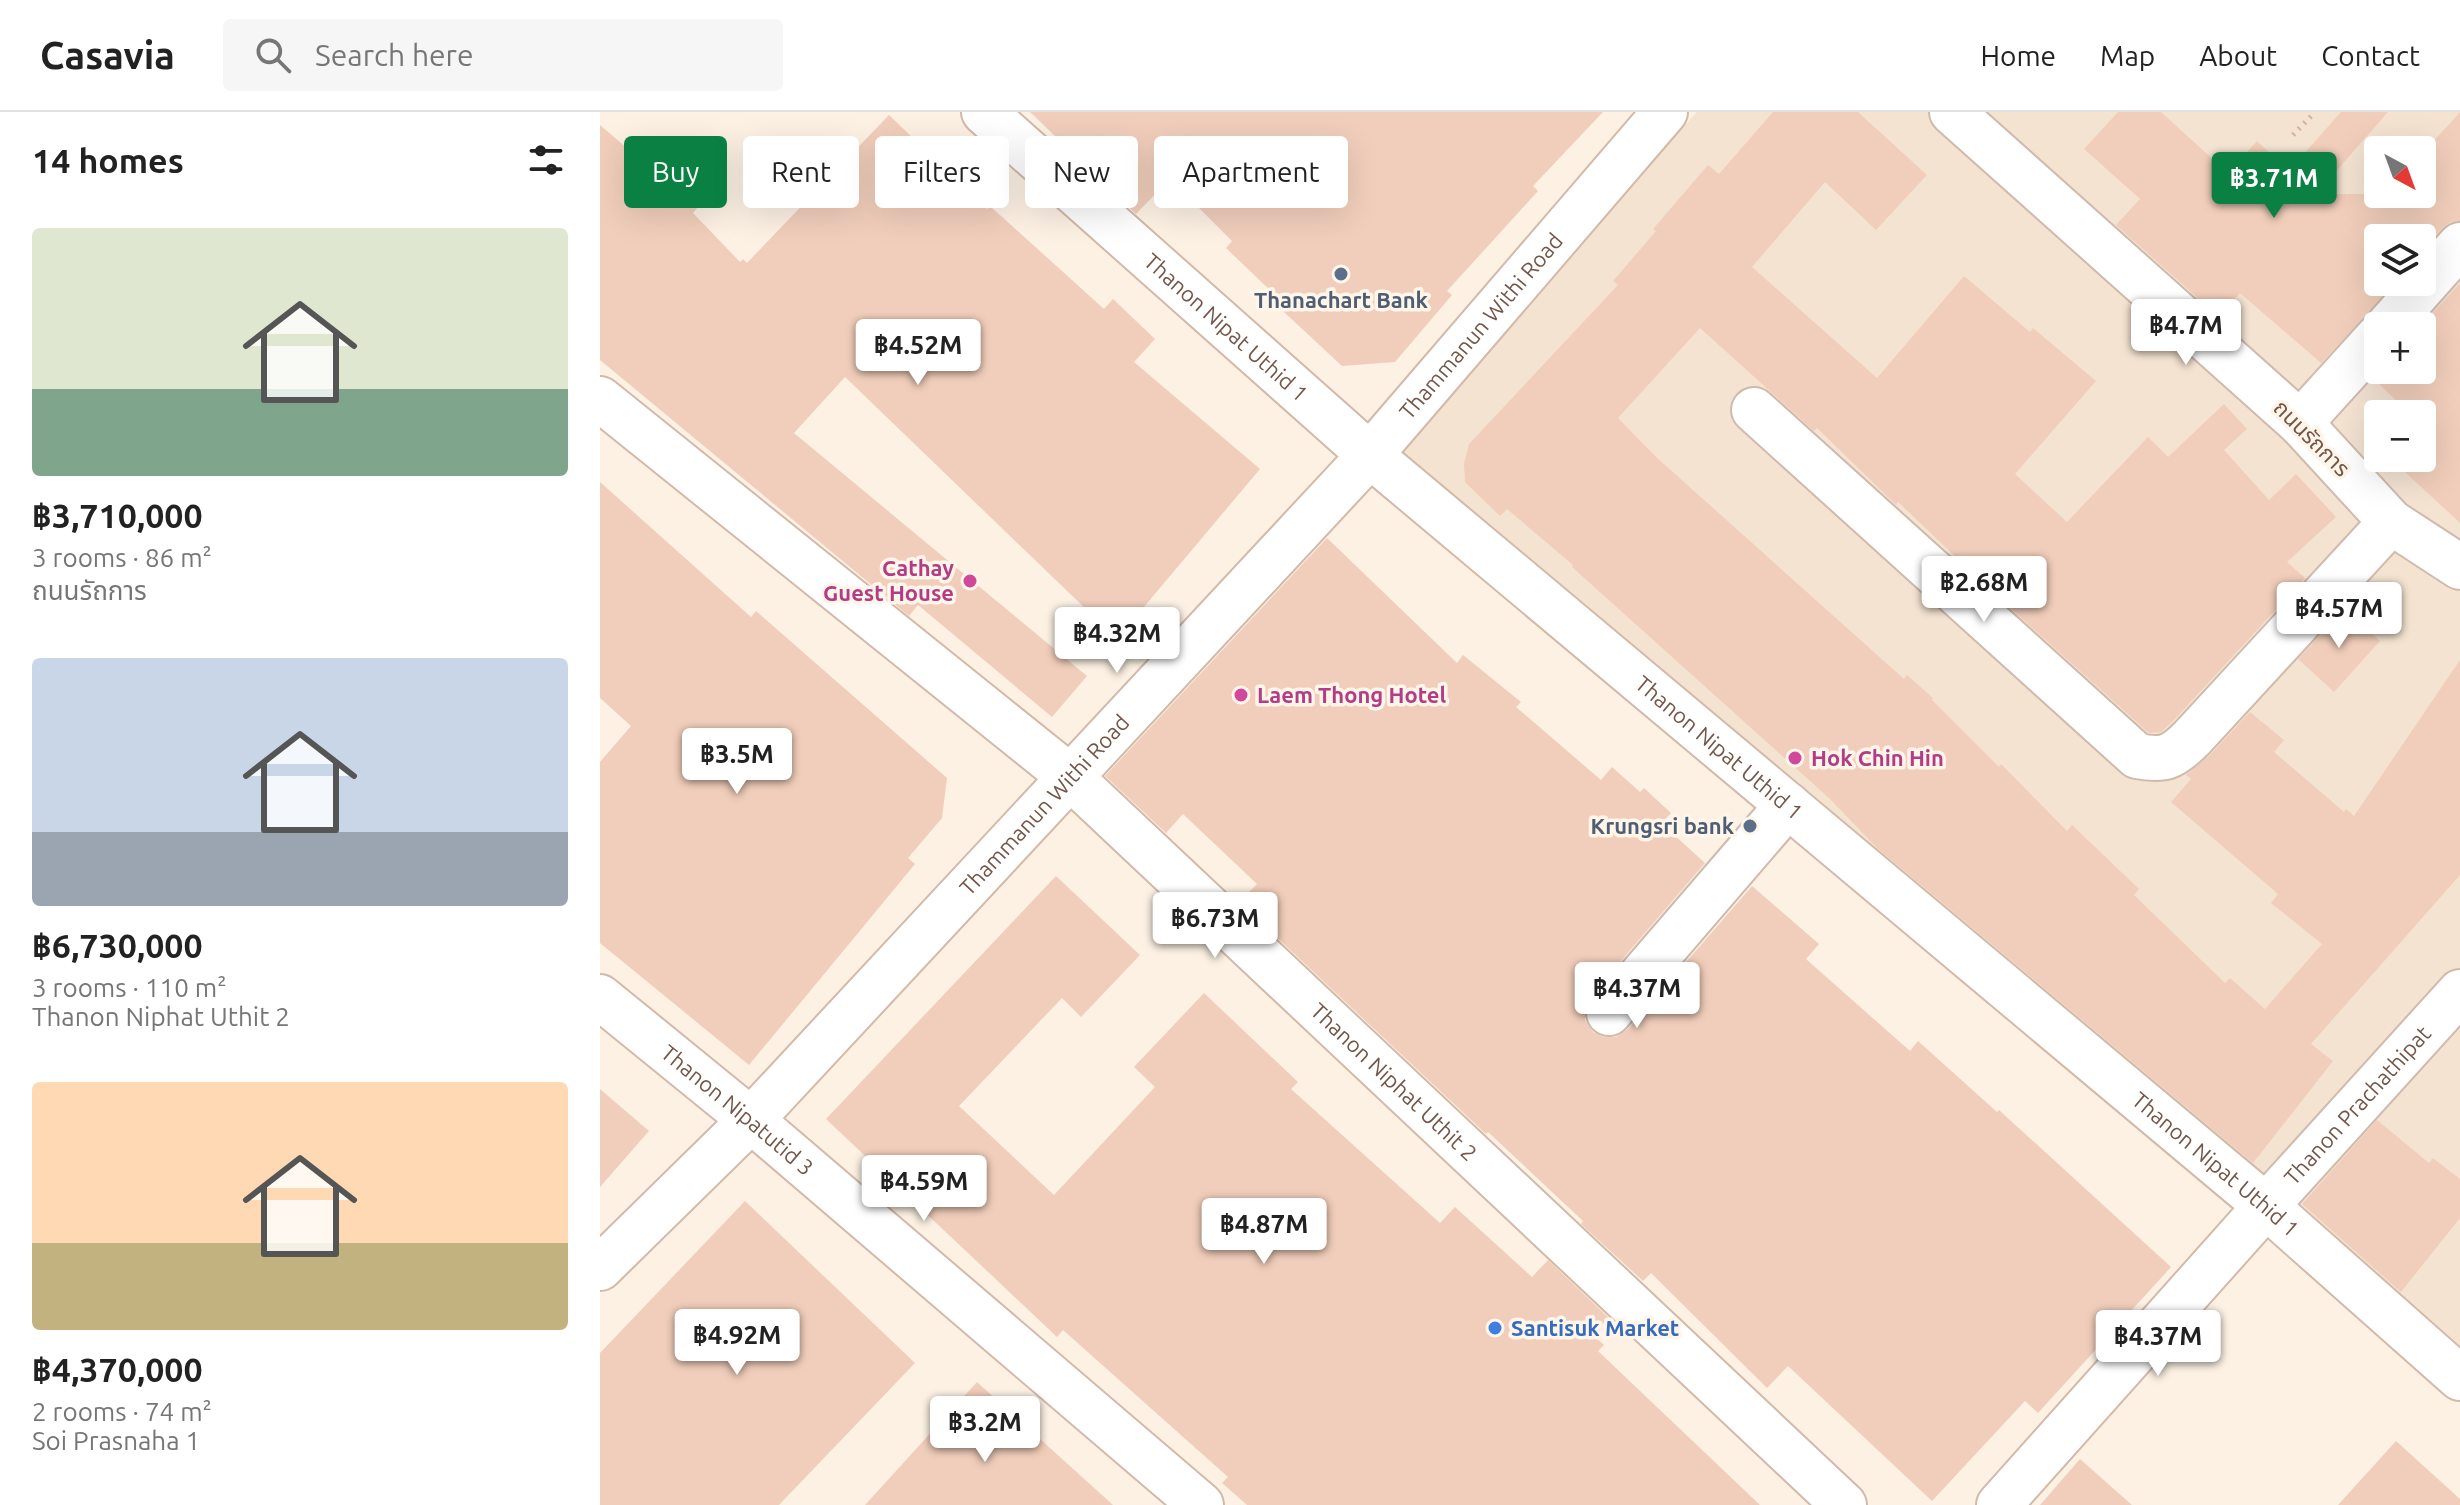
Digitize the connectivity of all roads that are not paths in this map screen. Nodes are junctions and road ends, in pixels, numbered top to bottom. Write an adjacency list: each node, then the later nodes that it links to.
1 (984, 112): 10 (street, Thanon Nipat Uthid 1)
2 (1665, 112): 10 (street, Thammanun Withi Road)
3 (1952, 112): 9 (street, ถนนรัถการ)
4 (2460, 245): 5 (street)
5 (2400, 312)
6 (2364, 352): 9 (street)
7 (600, 399): 13 (street, Thanon Niphat Uthit 2)
8 (1754, 410): 11 (street)
9 (2300, 423): 11 (street, ถนนรัถการ)
10 (1370, 455): 13 (street, Thammanun Withi Road); 14 (street, Thanon Nipat Uthid 1)
11 (2391, 522): 12 (street, ถนนรัถการ)
12 (2460, 567)
13 (1069, 776): 18 (street, Thammanun Withi Road); 23 (street, Thanon Niphat Uthit 2)
14 (1788, 805): 17 (street); 19 (street, Thanon Nipat Uthid 1)
15 (2460, 992): 19 (street, Thanon Prachathipat)
16 (600, 997): 18 (street, Thanon Nipatutid 3)
17 (1609, 1013)
18 (751, 1120): 20 (street, Thammanun Withi Road); 22 (street, Thanon Nipatutid 3)
19 (2266, 1206): 21 (street, Thanon Nipat Uthid 1); 24 (street, Thanon Prachathipat)
20 (600, 1268)
21 (2460, 1378)
22 (1184, 1500)
23 (1844, 1505)
24 (1999, 1505)

